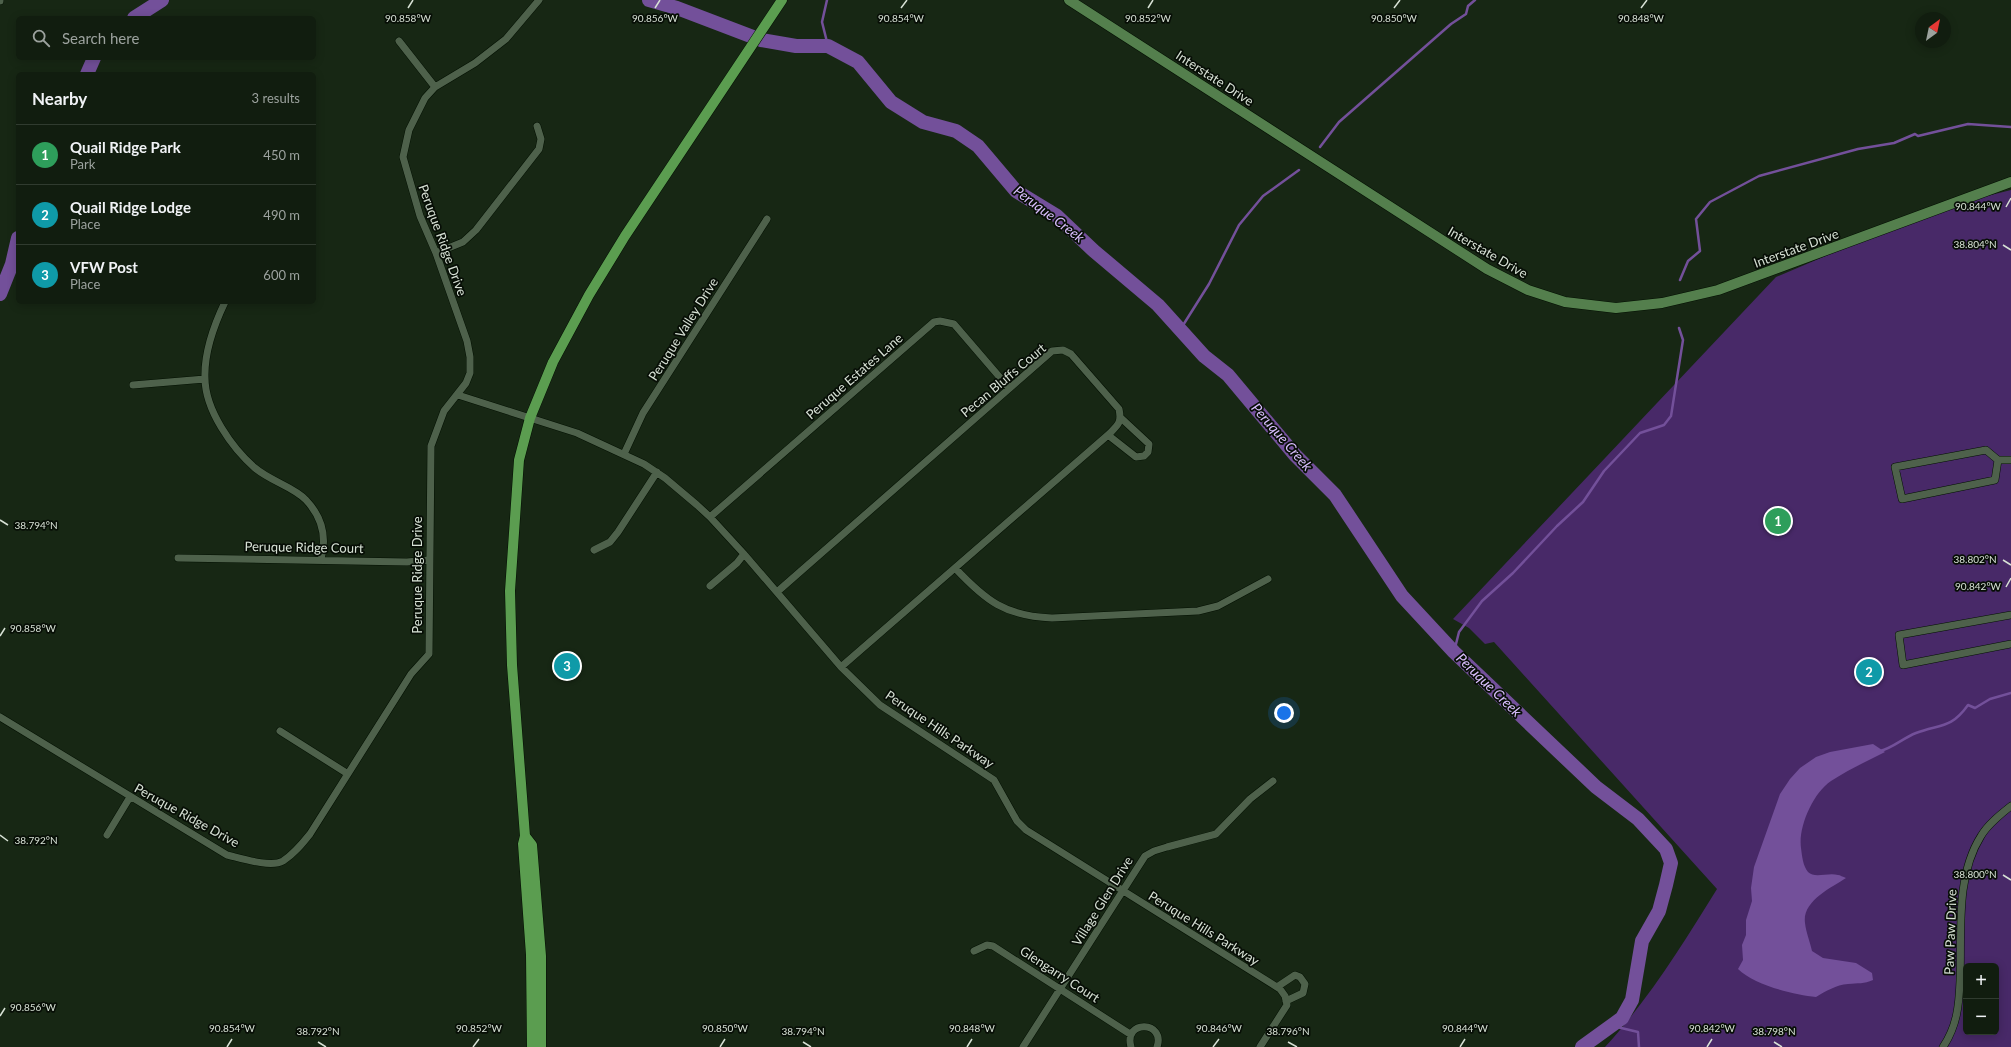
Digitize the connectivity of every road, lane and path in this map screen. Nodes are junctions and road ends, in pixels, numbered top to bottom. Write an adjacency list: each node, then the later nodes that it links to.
1 (539, 0): 5 (street, Peruque Ridge Drive)
2 (782, 0): 15 (main road)
3 (1069, 0): 7 (main road, Interstate Drive)
4 (399, 41): 5 (street)
5 (435, 87): 9 (street, Peruque Ridge Drive)
6 (537, 126): 9 (street)
7 (2011, 182)
8 (767, 219): 18 (street, Peruque Valley Drive)
9 (436, 253): 14 (street, Peruque Ridge Drive)
10 (223, 304): 11 (street)
11 (205, 379): 12 (street); 26 (street)
12 (133, 385)
13 (1009, 388): 16 (street, Pecan Bluffs Court); 22 (street, Peruque Estates Lane); 31 (street, Pecan Bluffs Court)
14 (458, 395): 15 (street, Peruque Hills Parkway); 27 (street, Peruque Ridge Drive)
15 (530, 418): 18 (street, Peruque Hills Parkway); 42 (main road)
16 (1121, 418): 17 (street); 17 (street)
17 (1108, 435): 28 (street)
18 (624, 454): 21 (street, Peruque Hills Parkway)
19 (1998, 460): 19 (street); 20 (street)
20 (2011, 460)
21 (657, 472): 22 (street, Peruque Hills Parkway); 23 (street)
22 (710, 517): 24 (street, Peruque Hills Parkway)
23 (594, 550)
24 (744, 554): 30 (street); 31 (street, Peruque Hills Parkway)
25 (178, 558): 26 (street, Peruque Ridge Court)
26 (321, 559): 27 (street, Peruque Ridge Court)
27 (429, 560): 37 (street, Peruque Ridge Drive)
28 (955, 568): 29 (street); 34 (street)
29 (1268, 580)
30 (710, 586)
31 (777, 592): 34 (street, Peruque Hills Parkway)
32 (2011, 615): 33 (street)
33 (2011, 644)
34 (841, 667): 43 (street, Peruque Hills Parkway)
35 (0, 717): 39 (street, Peruque Ridge Drive)
36 (280, 731): 37 (street)
37 (348, 774): 39 (street, Peruque Ridge Drive)
38 (1274, 781): 43 (street, Village Glen Drive)
39 (130, 797): 41 (street)
40 (2011, 806): 55 (street, Paw Paw Drive)
41 (107, 835)
42 (525, 836): 49 (main road); 50 (main road)
43 (1123, 891): 45 (street, Peruque Hills Parkway); 46 (street, Village Glen Drive)
44 (974, 951): 46 (street, Glengarry Court)
45 (1277, 987): 47 (street, Peruque Hills Parkway); 47 (street)
46 (1061, 989): 48 (street, Glengarry Court); 51 (street, Village Glen Drive)
47 (1286, 998): 54 (street)
48 (1130, 1034): 52 (street); 53 (street)
49 (532, 1047)
50 (541, 1047)
51 (1023, 1047)
52 (1131, 1047)
53 (1157, 1047)
54 (1260, 1047)
55 (1943, 1047)

